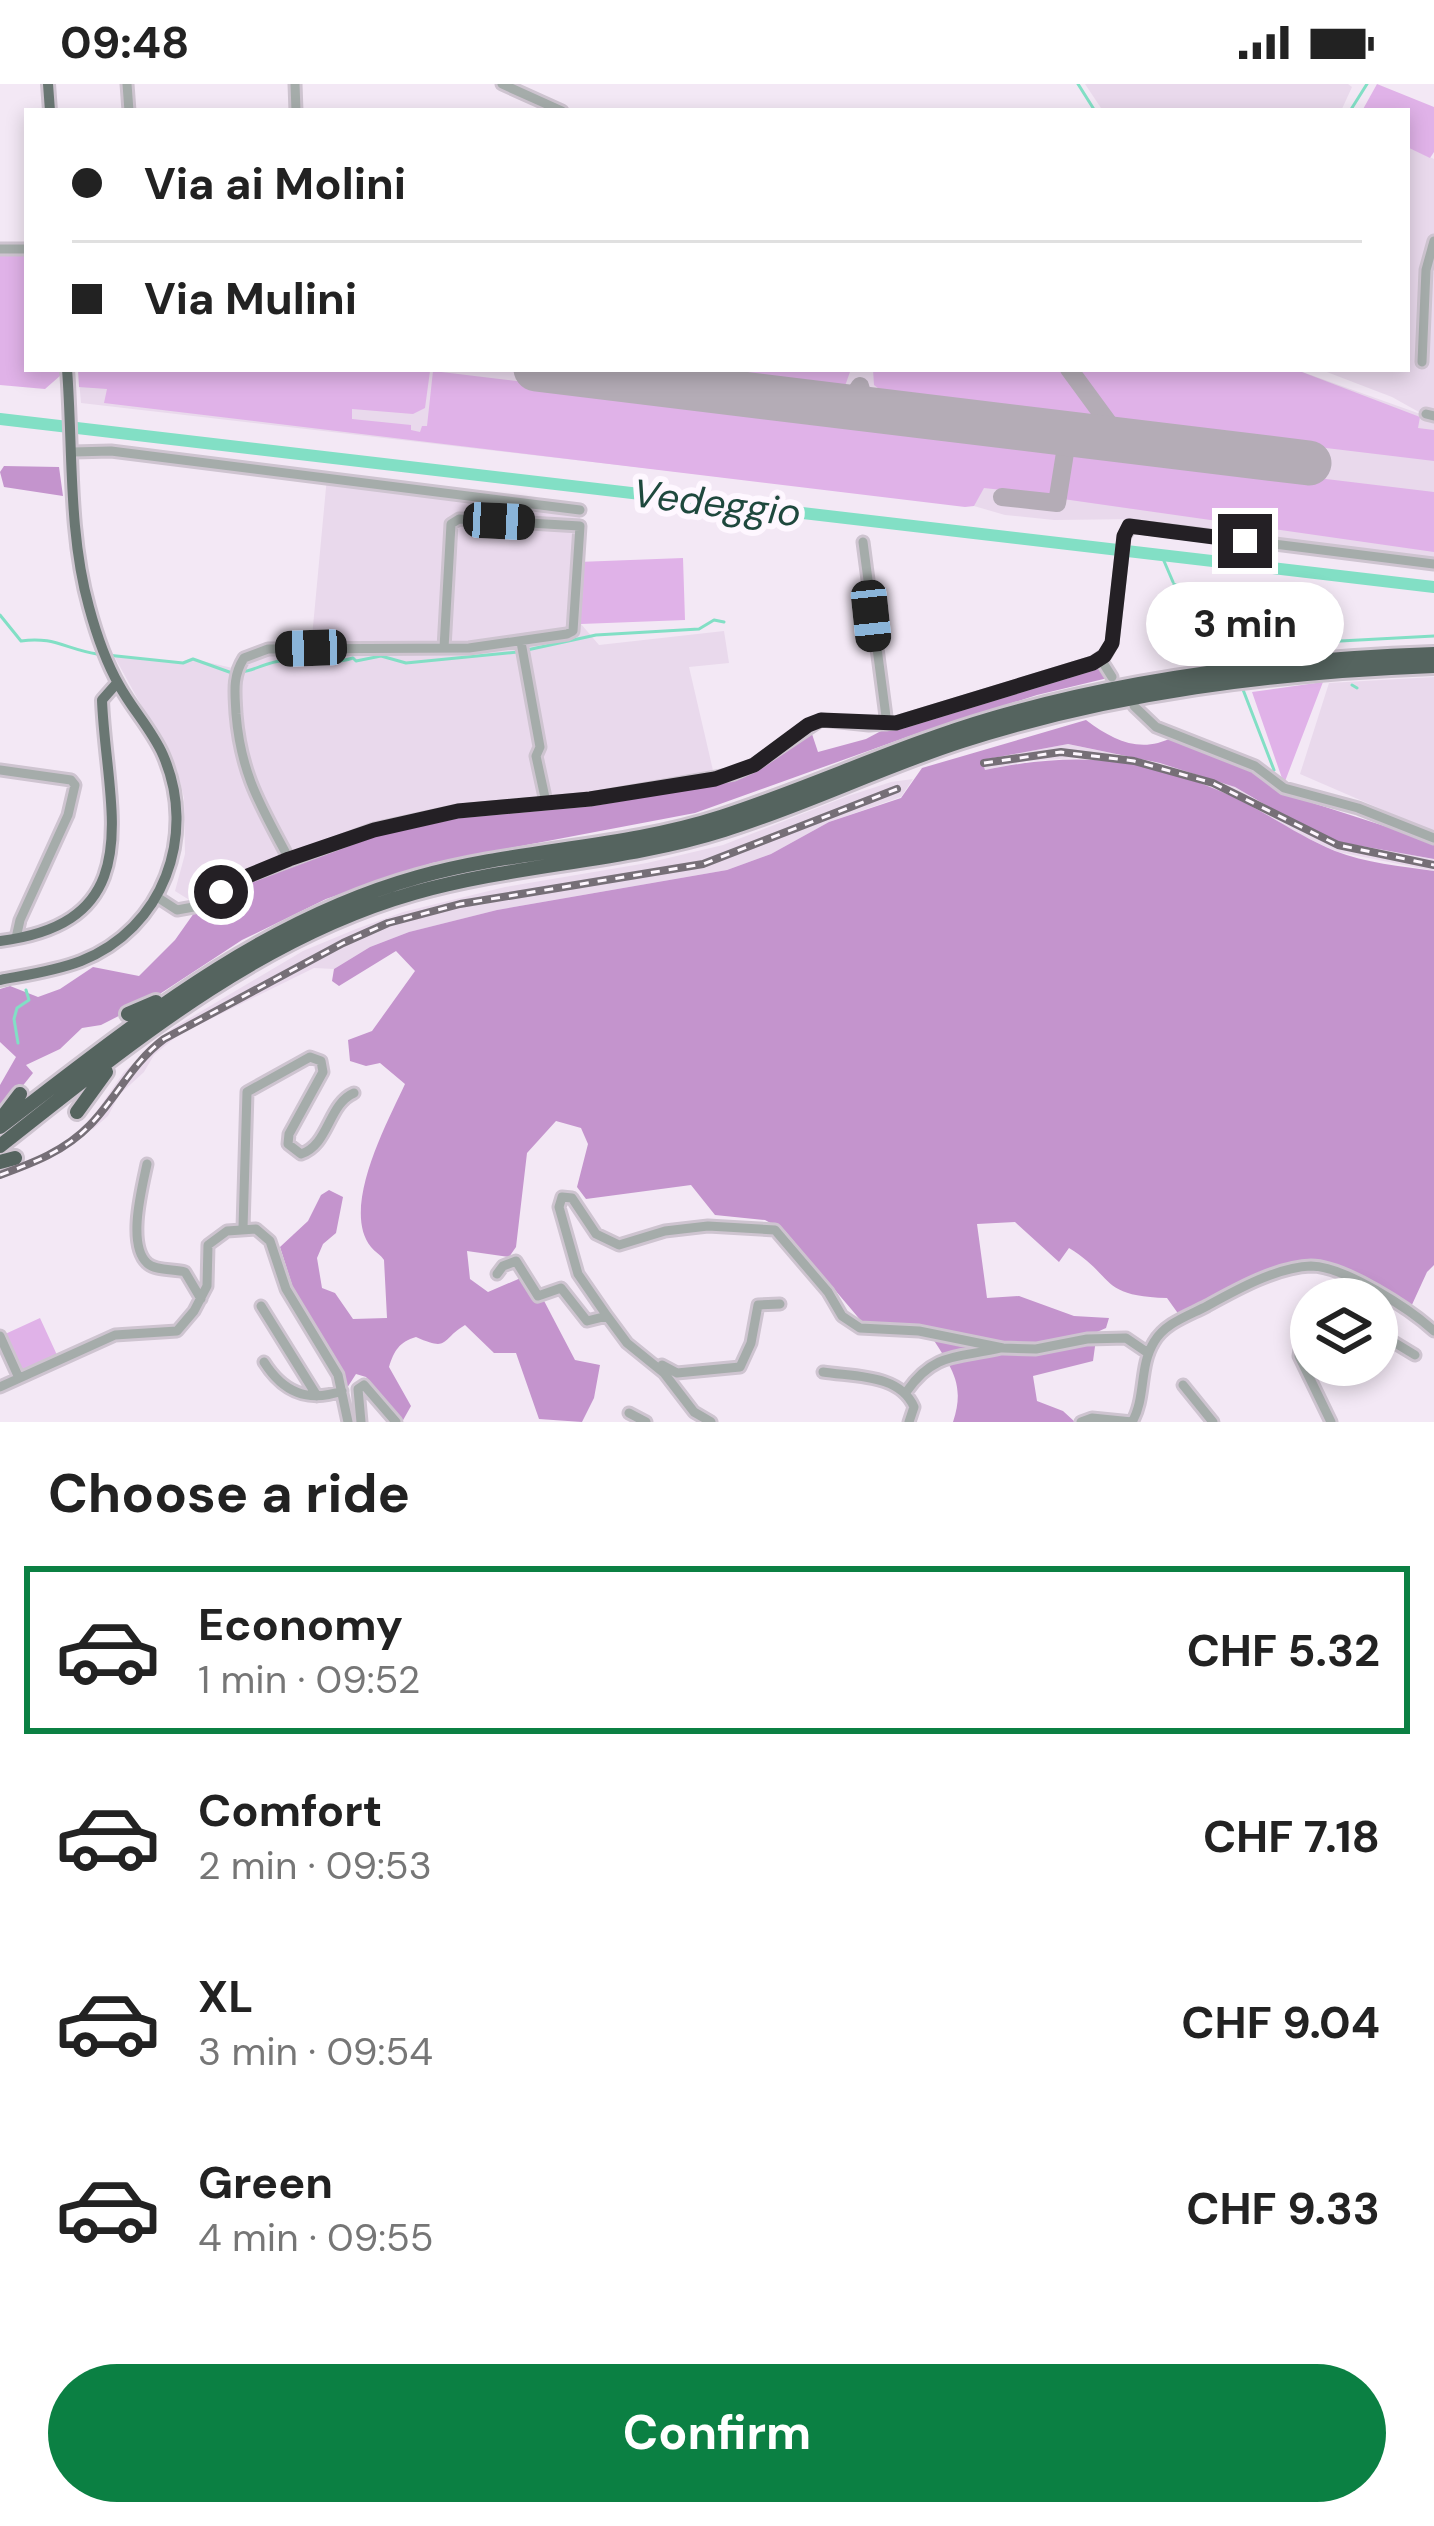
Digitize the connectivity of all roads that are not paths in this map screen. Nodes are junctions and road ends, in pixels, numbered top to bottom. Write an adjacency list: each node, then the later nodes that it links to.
1 (502, 84): 2 (street)
2 (555, 108)
3 (1434, 241): 4 (street)
4 (1422, 362)
5 (68, 372): 6 (main road)
6 (73, 449): 7 (street); 16 (main road)
7 (580, 510)
8 (863, 542): 18 (street)
9 (1434, 564): 13 (street)
10 (521, 642): 11 (street); 11 (street); 20 (street)
11 (444, 648): 22 (street)
12 (1434, 654): 27 (highway)
13 (1100, 658): 15 (street); 18 (street)
14 (1434, 666): 29 (highway)
15 (1112, 676)
16 (117, 683): 23 (main road); 24 (main road)
17 (1134, 706): 21 (street)
18 (891, 724): 20 (street)
19 (0, 770): 24 (street)
20 (546, 802): 22 (street)
21 (1434, 838)
22 (289, 859): 23 (street)
23 (158, 897): 26 (main road)
24 (16, 938): 25 (main road)
25 (0, 941)
26 (0, 980)
27 (178, 993): 28 (highway); 33 (highway)
28 (128, 1013)
29 (143, 1037): 32 (highway); 34 (highway)
30 (354, 1093): 36 (street)
31 (20, 1094): 33 (highway)
32 (77, 1112)
33 (0, 1124)
34 (0, 1146)
35 (147, 1165): 38 (street)
36 (243, 1228): 38 (street); 55 (street)
37 (497, 1274): 41 (street)
38 (201, 1299): 51 (street)
39 (779, 1304): 49 (street)
40 (261, 1306): 57 (street)
41 (607, 1316): 45 (street); 49 (street)
42 (1434, 1331): 46 (street)
43 (0, 1336): 51 (street)
44 (1398, 1344): 47 (street)
45 (1003, 1348): 46 (street); 56 (street)
46 (1148, 1353): 66 (street)
47 (1415, 1355)
48 (264, 1362): 57 (street)
49 (657, 1366): 64 (street)
50 (823, 1372): 56 (street)
51 (20, 1378): 54 (street)
52 (1183, 1384): 67 (street)
53 (1313, 1386): 68 (street)
54 (0, 1388)
55 (342, 1391): 57 (street); 60 (street)
56 (907, 1391): 59 (street)
57 (317, 1396)
58 (629, 1412): 63 (street)
59 (912, 1421)
60 (348, 1422)
61 (361, 1422): 62 (street)
62 (396, 1422)
63 (646, 1422)
64 (711, 1422)
65 (1081, 1422): 66 (street)
66 (1132, 1422)
67 (1213, 1422)
68 (1331, 1422)

